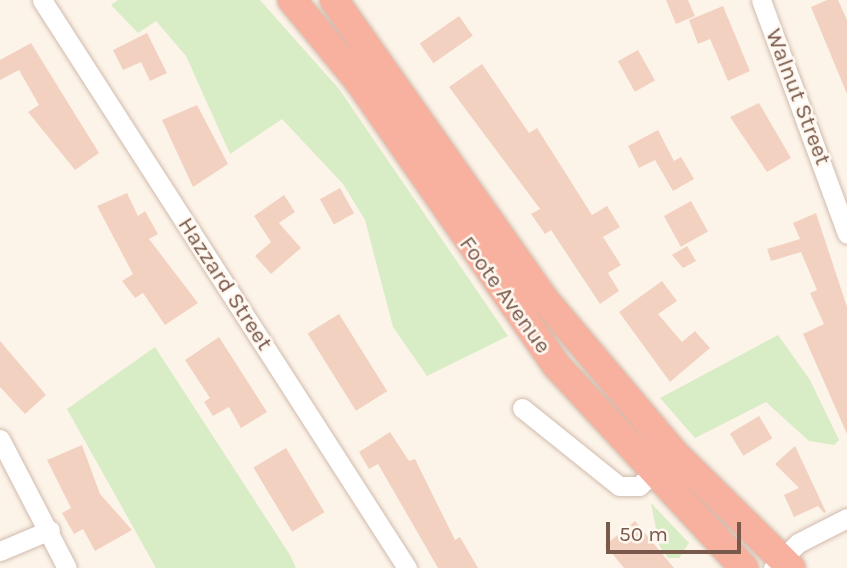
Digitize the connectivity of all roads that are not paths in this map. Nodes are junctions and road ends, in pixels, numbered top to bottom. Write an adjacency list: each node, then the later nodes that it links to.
1 (42, 0): 15 (street, Hazzard Street)
2 (292, 0): 9 (highway, Foote Avenue)
3 (761, 0): 5 (street, Walnut Street)
4 (338, 2): 8 (highway, Foote Avenue)
5 (847, 234)
6 (522, 408): 9 (street)
7 (0, 439): 11 (street)
8 (674, 453): 9 (street); 13 (highway, Foote Avenue)
9 (652, 475): 16 (highway, Foote Avenue)
10 (847, 518): 13 (street)
11 (50, 530): 12 (street); 14 (street)
12 (0, 551)
13 (781, 565)
14 (67, 568)
15 (407, 568)
16 (744, 568)

